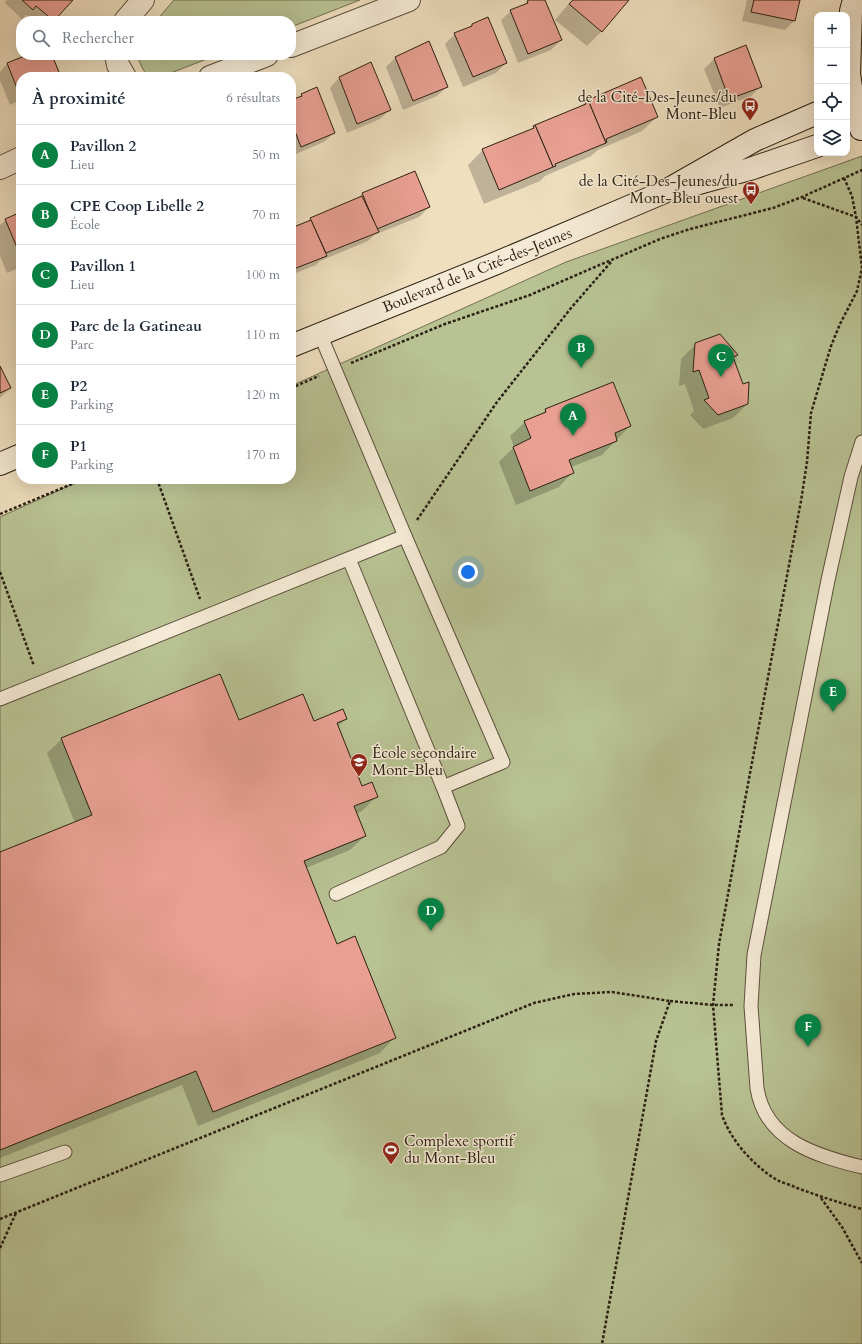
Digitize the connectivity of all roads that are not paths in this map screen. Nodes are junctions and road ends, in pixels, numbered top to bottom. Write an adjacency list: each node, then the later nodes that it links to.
1 (143, 0): 4 (street)
2 (409, 0): 5 (street)
3 (854, 0): 10 (street)
4 (129, 16)
5 (296, 44)
6 (117, 60): 8 (street)
7 (254, 60): 9 (street)
8 (122, 72)
9 (223, 72)
10 (854, 99): 12 (street)
11 (814, 114): 16 (street, Boulevard de la Cité-des-Jeunes)
12 (858, 131)
13 (814, 147): 16 (street, Boulevard de la Cité-des-Jeunes)
14 (16, 160): 15 (street)
15 (0, 168)
16 (662, 193): 17 (street, Boulevard de la Cité-des-Jeunes)
17 (320, 334): 18 (street, Boulevard de la Cité-des-Jeunes); 22 (lane)
18 (296, 344)
19 (862, 442): 28 (lane)
20 (16, 457): 21 (street)
21 (0, 464)
22 (405, 536): 23 (lane); 25 (lane)
23 (349, 559): 24 (lane); 25 (lane)
24 (0, 699)
25 (443, 787): 26 (lane)
26 (336, 894)
27 (65, 1152): 29 (lane)
28 (862, 1167)
29 (0, 1175)

